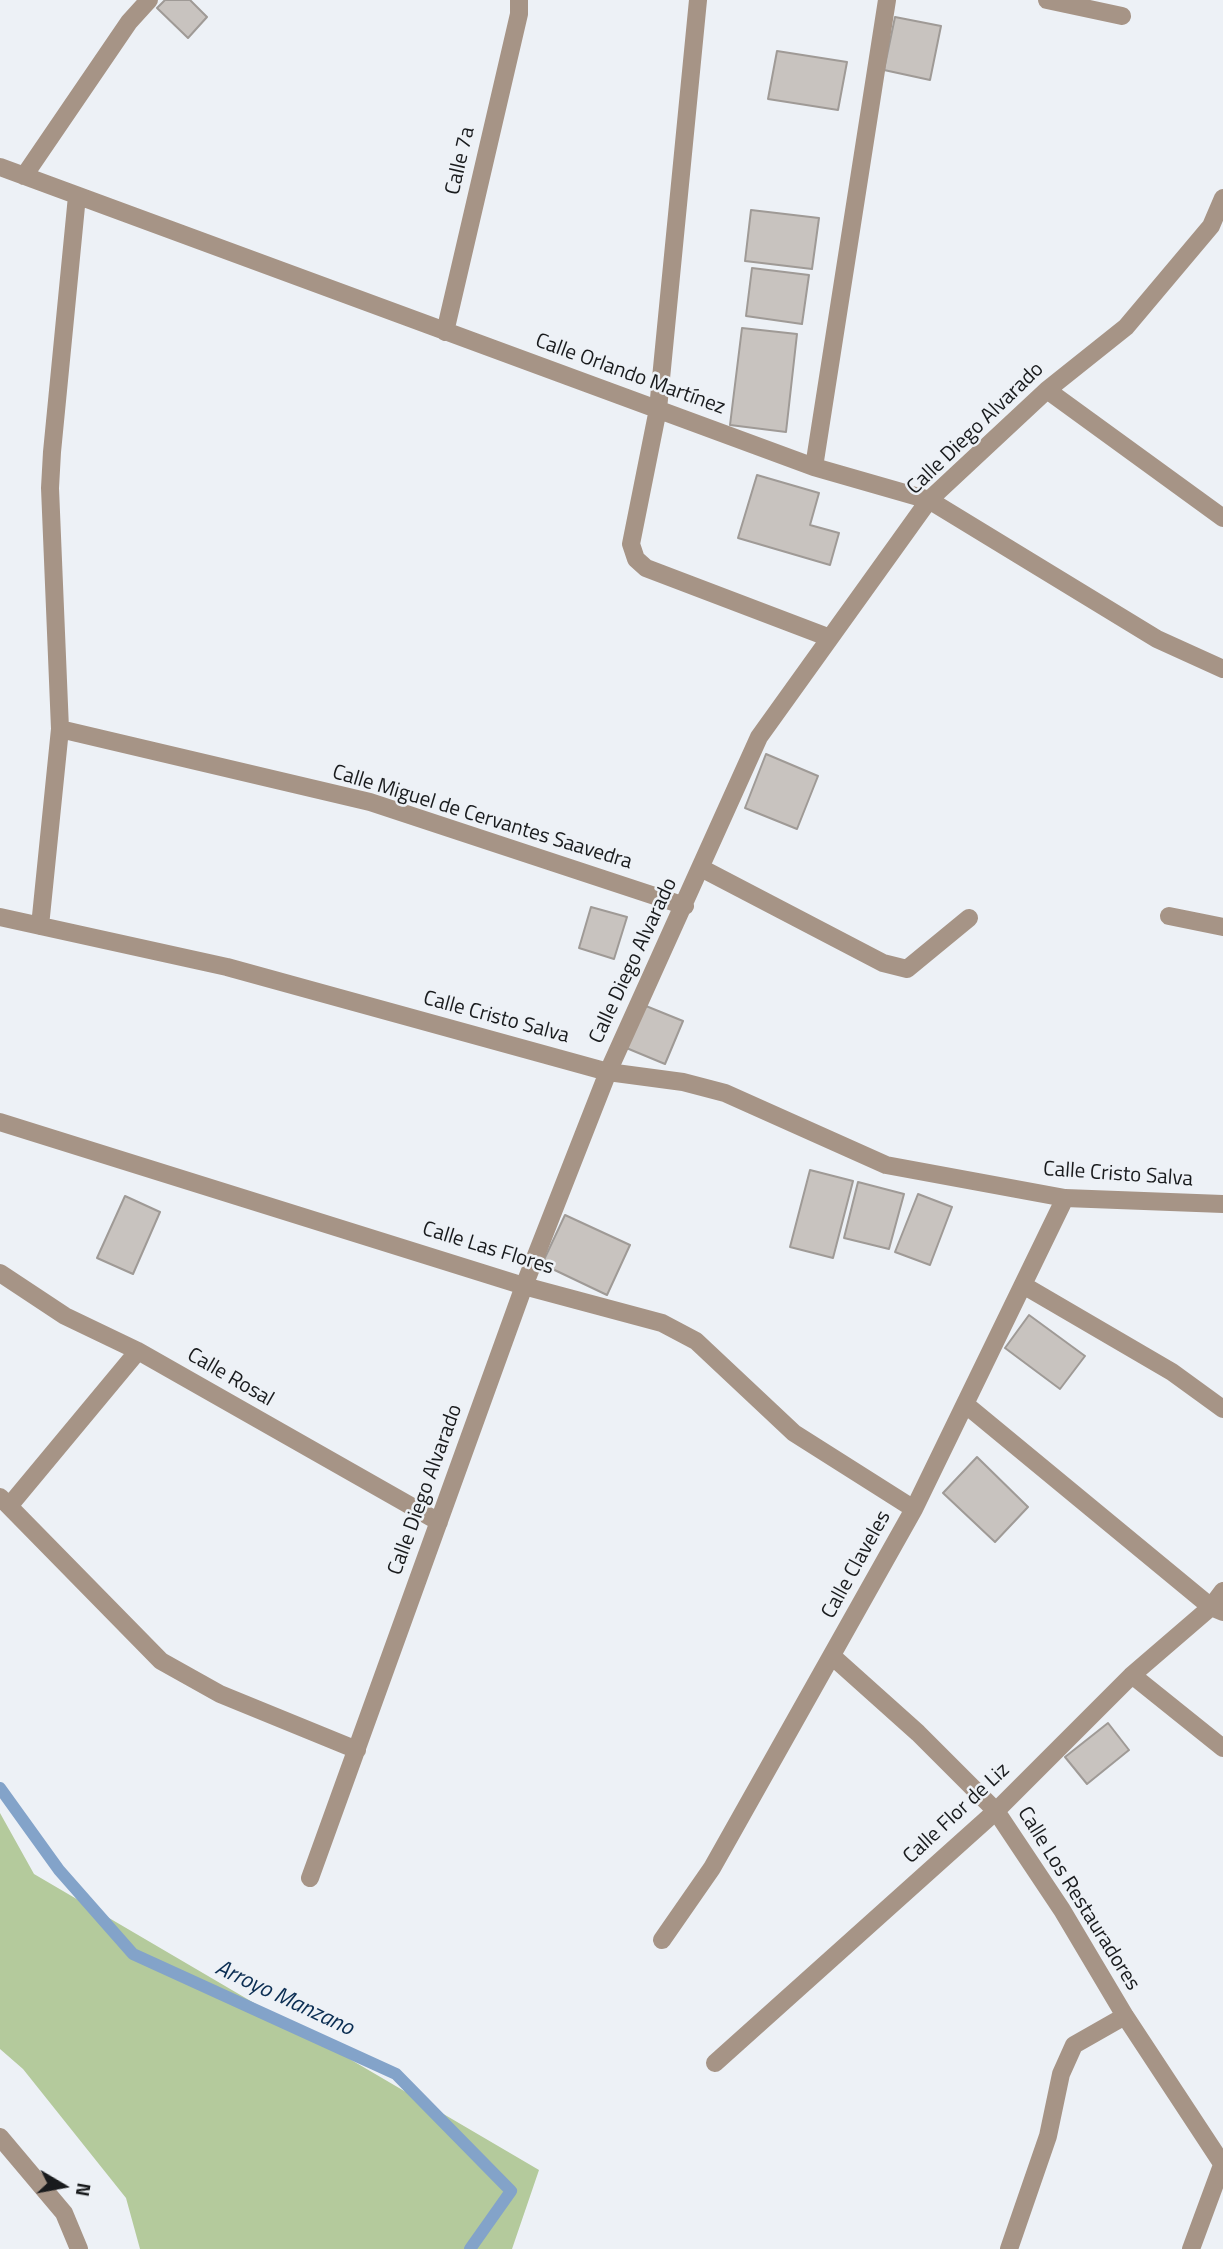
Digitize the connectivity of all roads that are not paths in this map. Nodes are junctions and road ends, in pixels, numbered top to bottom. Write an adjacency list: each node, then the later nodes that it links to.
1 (149, 0): 8 (street)
2 (519, 0): 11 (street, Calle 7a)
3 (698, 0): 13 (street)
4 (887, 0): 14 (street)
5 (1047, 0): 6 (street)
6 (1122, 16)
7 (0, 167): 8 (street, Calle Orlando Martínez)
8 (24, 176): 9 (street, Calle Orlando Martínez)
9 (77, 196): 11 (street, Calle Orlando Martínez); 19 (street)
10 (1223, 198): 12 (street, Calle Diego Alvarado)
11 (445, 332): 13 (street, Calle Orlando Martínez)
12 (1047, 390): 15 (street, Calle Diego Alvarado); 16 (street)
13 (659, 409): 14 (street, Calle Orlando Martínez); 17 (street)
14 (814, 467): 15 (street, Calle Orlando Martínez)
15 (929, 500): 17 (street, Calle Diego Alvarado); 18 (street, Calle Orlando Martínez)
16 (1223, 518)
17 (830, 638): 20 (street, Calle Diego Alvarado)
18 (1223, 668)
19 (60, 729): 21 (street, Calle Miguel de Cervantes Saavedra); 25 (street)
20 (701, 868): 21 (street, Calle Diego Alvarado); 24 (street)
21 (685, 906): 27 (street, Calle Diego Alvarado)
22 (1169, 916): 26 (street)
23 (0, 917): 25 (street, Calle Cristo Salva)
24 (969, 918)
25 (40, 926): 27 (street, Calle Cristo Salva)
26 (1223, 927)
27 (608, 1072): 29 (street, Calle Cristo Salva); 33 (street, Calle Diego Alvarado)
28 (0, 1122): 33 (street, Calle Las Flores)
29 (1065, 1198): 30 (street, Calle Cristo Salva); 32 (street, Calle Claveles)
30 (1223, 1204)
31 (0, 1273): 34 (street, Calle Rosal)
32 (1023, 1285): 35 (street, Calle Claveles); 36 (street)
33 (524, 1286): 38 (street, Calle Las Flores); 39 (street, Calle Diego Alvarado)
34 (138, 1351): 37 (street); 39 (street, Calle Rosal)
35 (965, 1404): 38 (street, Calle Claveles); 41 (street)
36 (1223, 1409)
37 (5, 1501): 45 (street)
38 (914, 1509): 42 (street, Calle Claveles)
39 (439, 1522): 45 (street, Calle Diego Alvarado)
40 (1223, 1591): 41 (street, Calle Flor de Liz)
41 (1217, 1610): 43 (street, Calle Flor de Liz)
42 (832, 1656): 46 (street, Calle Los Restauradores); 48 (street, Calle Claveles)
43 (1132, 1675): 44 (street); 46 (street, Calle Flor de Liz)
44 (1223, 1748)
45 (357, 1750): 47 (street, Calle Diego Alvarado)
46 (996, 1811): 49 (street, Calle Los Restauradores); 50 (street, Calle Flor de Liz)
47 (310, 1878)
48 (662, 1940)
49 (1125, 2016): 52 (street, Calle Los Restauradores); 54 (street)
50 (715, 2063)
51 (0, 2137): 53 (street)
52 (1222, 2165): 55 (street)
53 (79, 2249)
54 (1009, 2249)
55 (1191, 2249)

